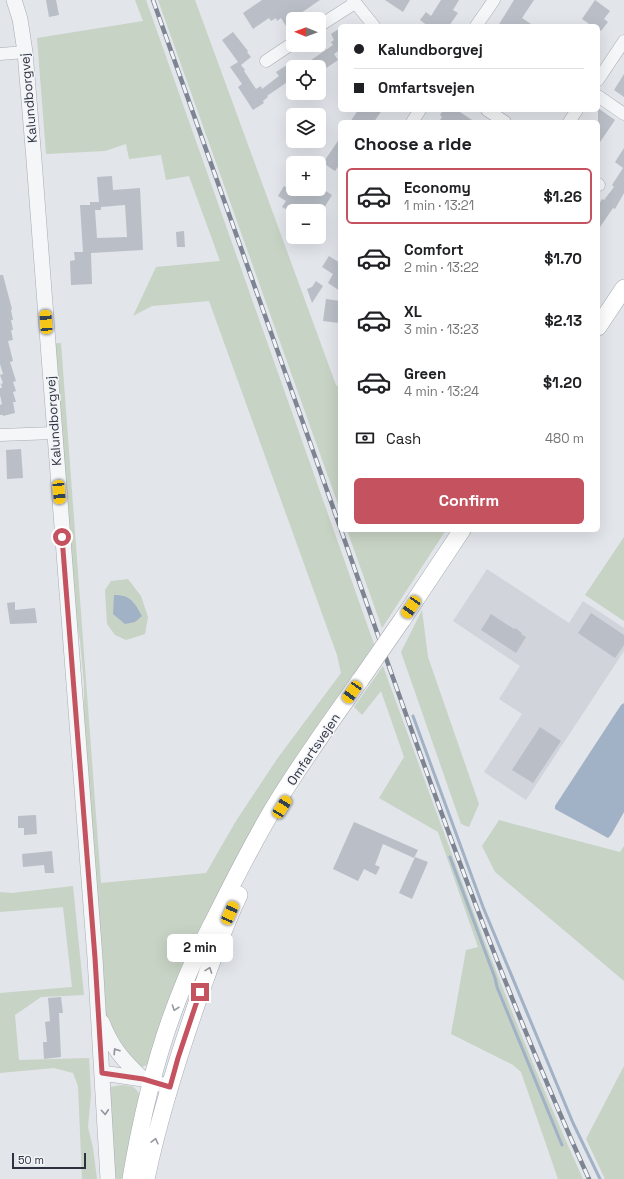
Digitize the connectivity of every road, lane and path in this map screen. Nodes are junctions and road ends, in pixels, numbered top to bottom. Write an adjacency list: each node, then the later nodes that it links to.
1 (14, 0): 9 (street, Kalundborgvej)
2 (494, 0): 6 (street)
3 (354, 1): 4 (street); 5 (street)
4 (326, 21)
5 (372, 24)
6 (477, 24)
7 (624, 41): 12 (street)
8 (286, 48): 11 (street)
9 (25, 52): 10 (street); 19 (street, Kalundborgvej)
10 (0, 54)
11 (266, 62)
12 (600, 77)
13 (600, 97): 15 (street)
14 (490, 112): 16 (street)
15 (624, 114)
16 (502, 120)
17 (622, 294): 18 (main road)
18 (600, 324)
19 (54, 433): 20 (street); 23 (street, Kalundborgvej)
20 (0, 436)
21 (461, 532): 22 (main road, Omfartsvejen, bridge)
22 (361, 679): 25 (main road, Omfartsvejen, one-way to 25); 26 (main road, Omfartsvejen, one-way to 22)
23 (98, 1011): 24 (street, Kalundborgvej); 25 (street, one-way to 23)
24 (102, 1073): 25 (street); 27 (street, Kalundborgvej, one-way to 27)
25 (147, 1080): 26 (street); 28 (main road)
26 (170, 1087): 29 (main road, one-way to 26)
27 (108, 1179)
28 (132, 1179)
29 (146, 1179)

